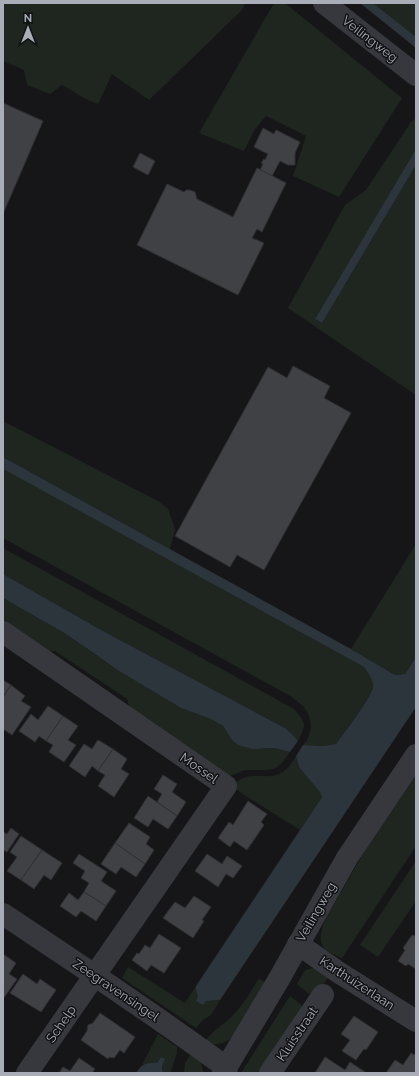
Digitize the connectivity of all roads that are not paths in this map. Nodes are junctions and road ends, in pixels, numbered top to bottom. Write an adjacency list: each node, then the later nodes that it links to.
1 (324, 3): 2 (street, Veilingweg)
2 (416, 75)
3 (3, 632): 7 (street, Mossel)
4 (416, 755): 6 (street, Veilingweg)
5 (3, 914): 7 (street, Zeegravensingel)
6 (298, 944): 9 (street, Karthuizerlaan); 10 (street, Veilingweg)
7 (95, 976): 10 (street, Zeegravensingel); 11 (street, Schelp)
8 (323, 995): 12 (street, Kluisstraat)
9 (416, 1021)
10 (225, 1070)
11 (27, 1073)
12 (270, 1073)

